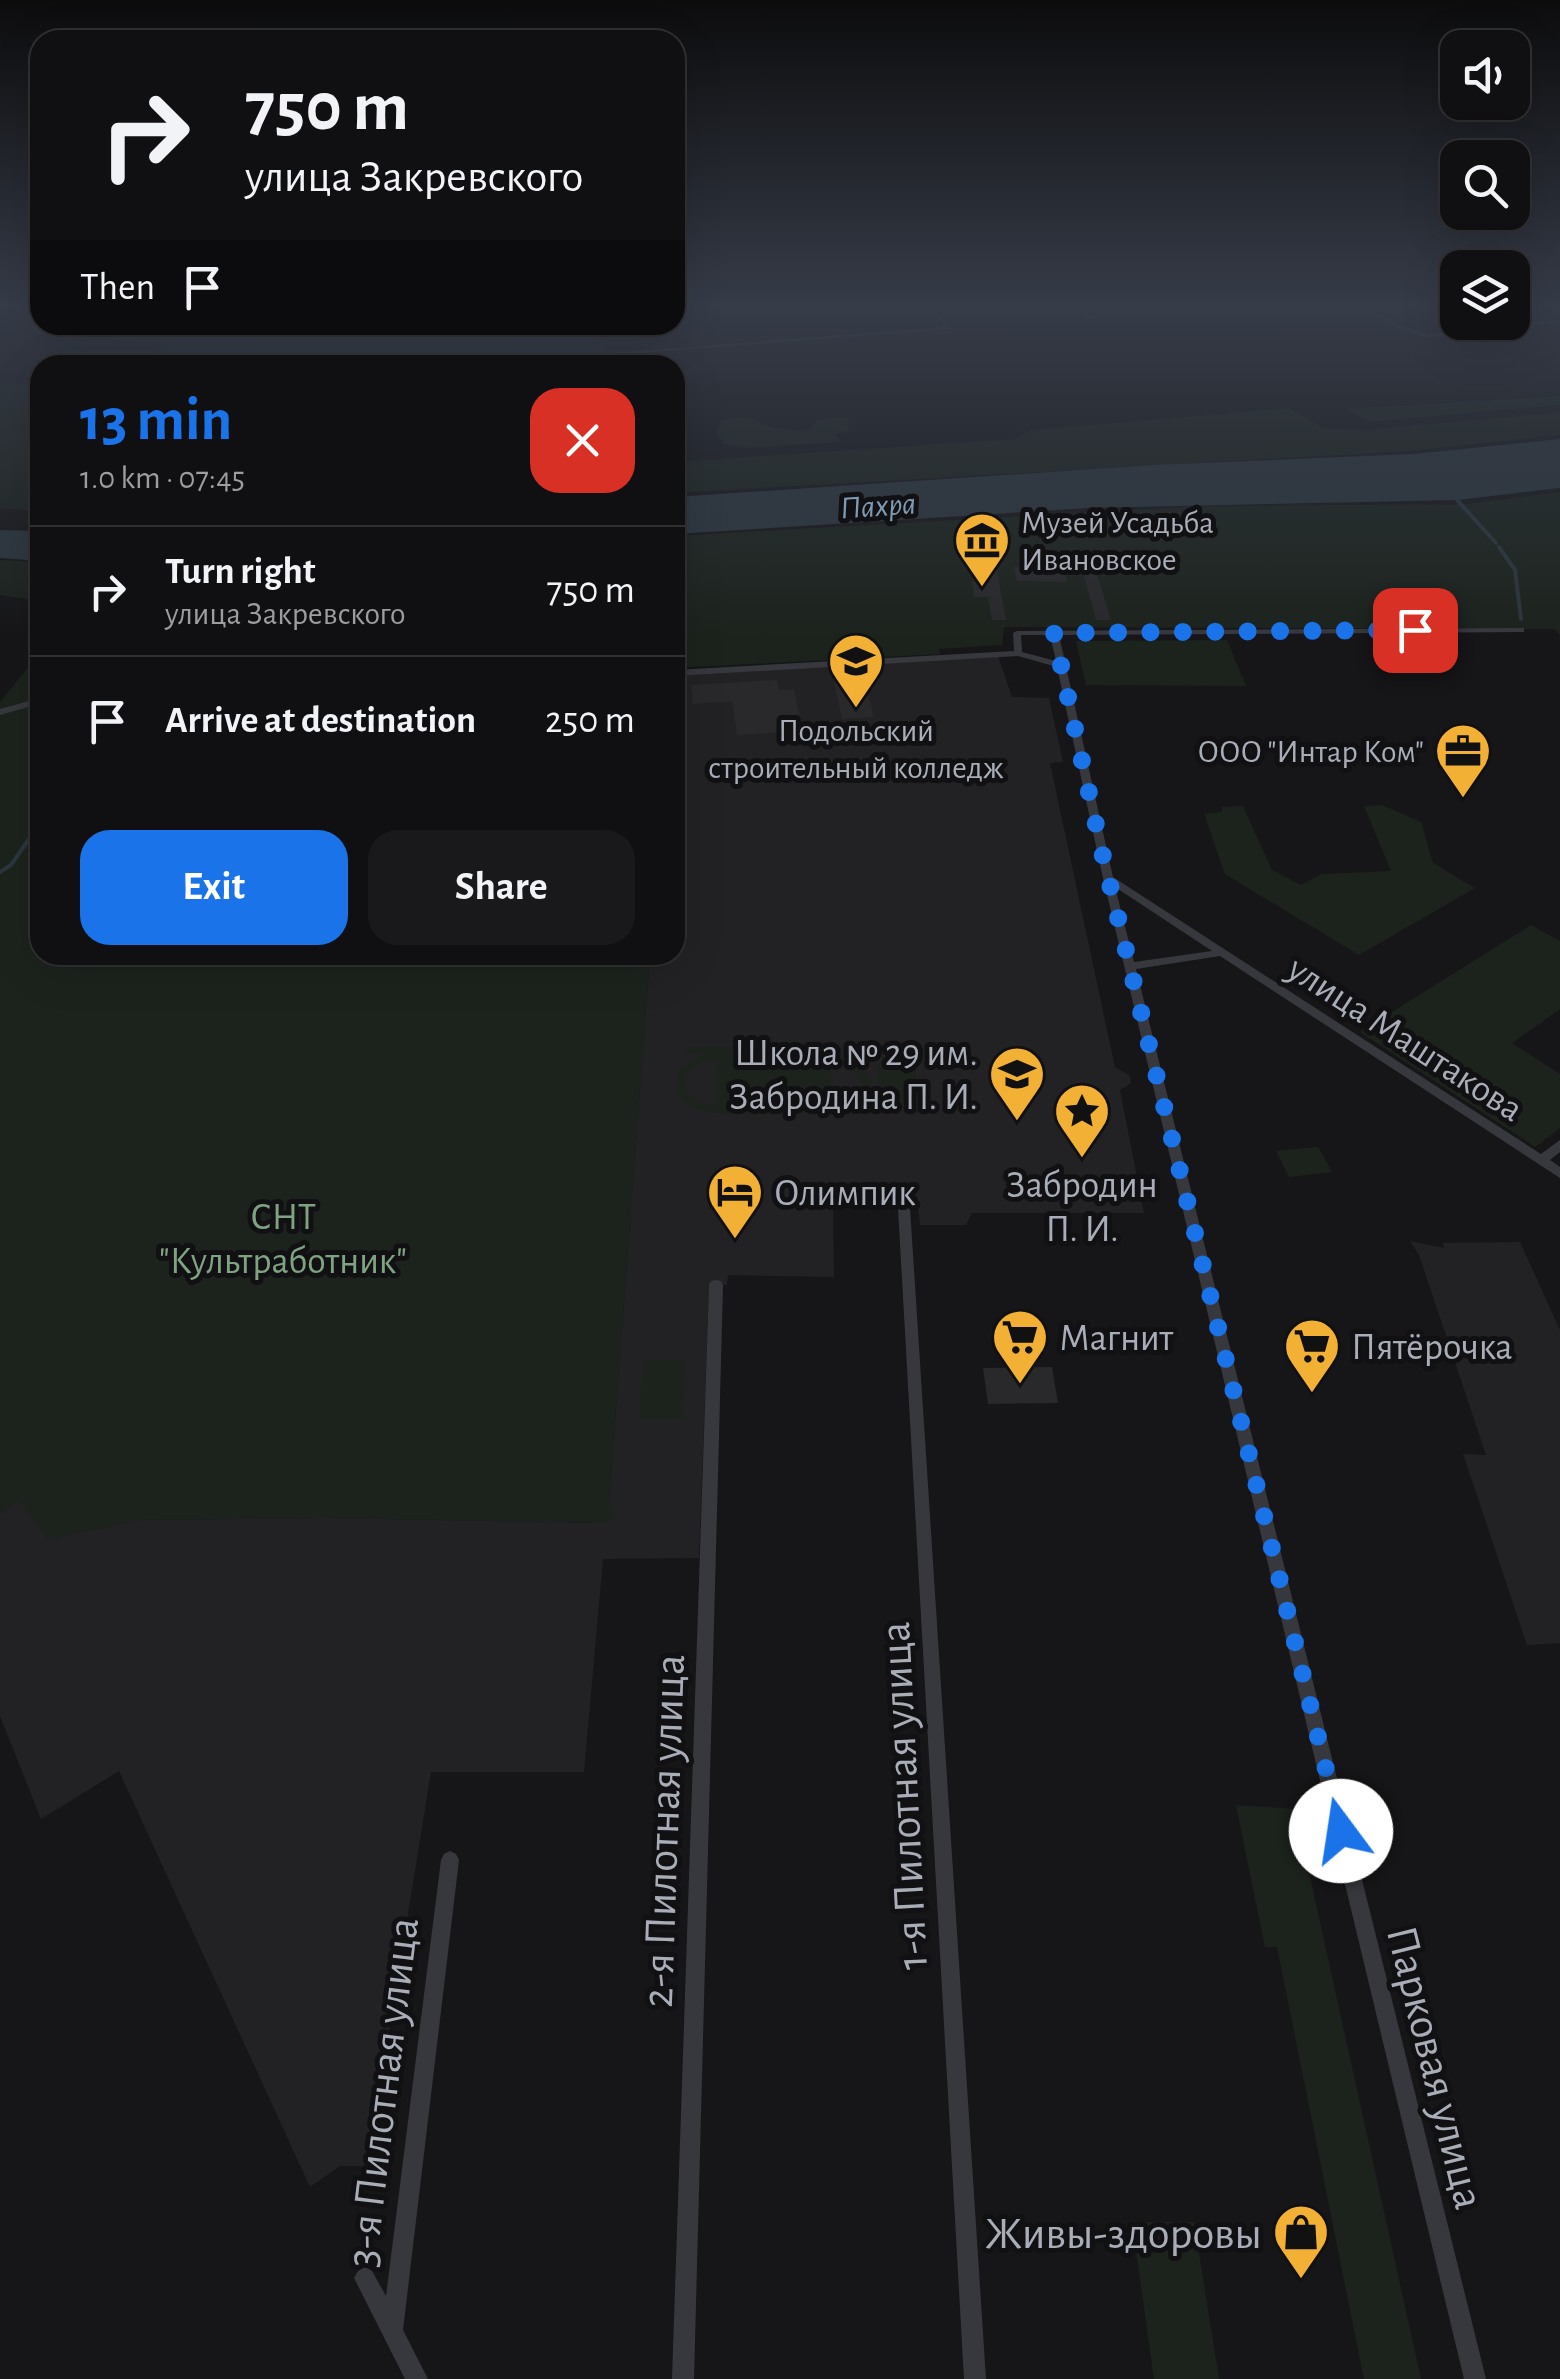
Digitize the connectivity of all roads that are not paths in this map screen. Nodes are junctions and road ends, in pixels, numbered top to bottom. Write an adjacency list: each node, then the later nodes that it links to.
1 (1521, 630): 2 (street)
2 (1054, 633): 3 (street); 4 (street, Парковая улица)
3 (1018, 653): 4 (street); 5 (street)
4 (1060, 665): 8 (street, Парковая улица)
5 (685, 672)
6 (30, 704): 7 (street)
7 (0, 712)
8 (1108, 878): 9 (street, улица Маштакова); 10 (street, Парковая улица)
9 (1220, 953): 10 (street); 12 (street, улица Маштакова)
10 (1130, 966): 22 (street, Парковая улица)
11 (1560, 1145): 12 (street)
12 (1542, 1160): 13 (street, улица Маштакова)
13 (1560, 1173)
14 (904, 1208): 21 (street, 1-я Пилотная улица)
15 (716, 1284): 20 (street, 2-я Пилотная улица)
16 (450, 1860): 18 (street, 3-я Пилотная улица)
17 (366, 2278): 18 (street)
18 (392, 2332): 19 (street)
19 (417, 2379)
20 (683, 2379)
21 (975, 2379)
22 (1475, 2379)

